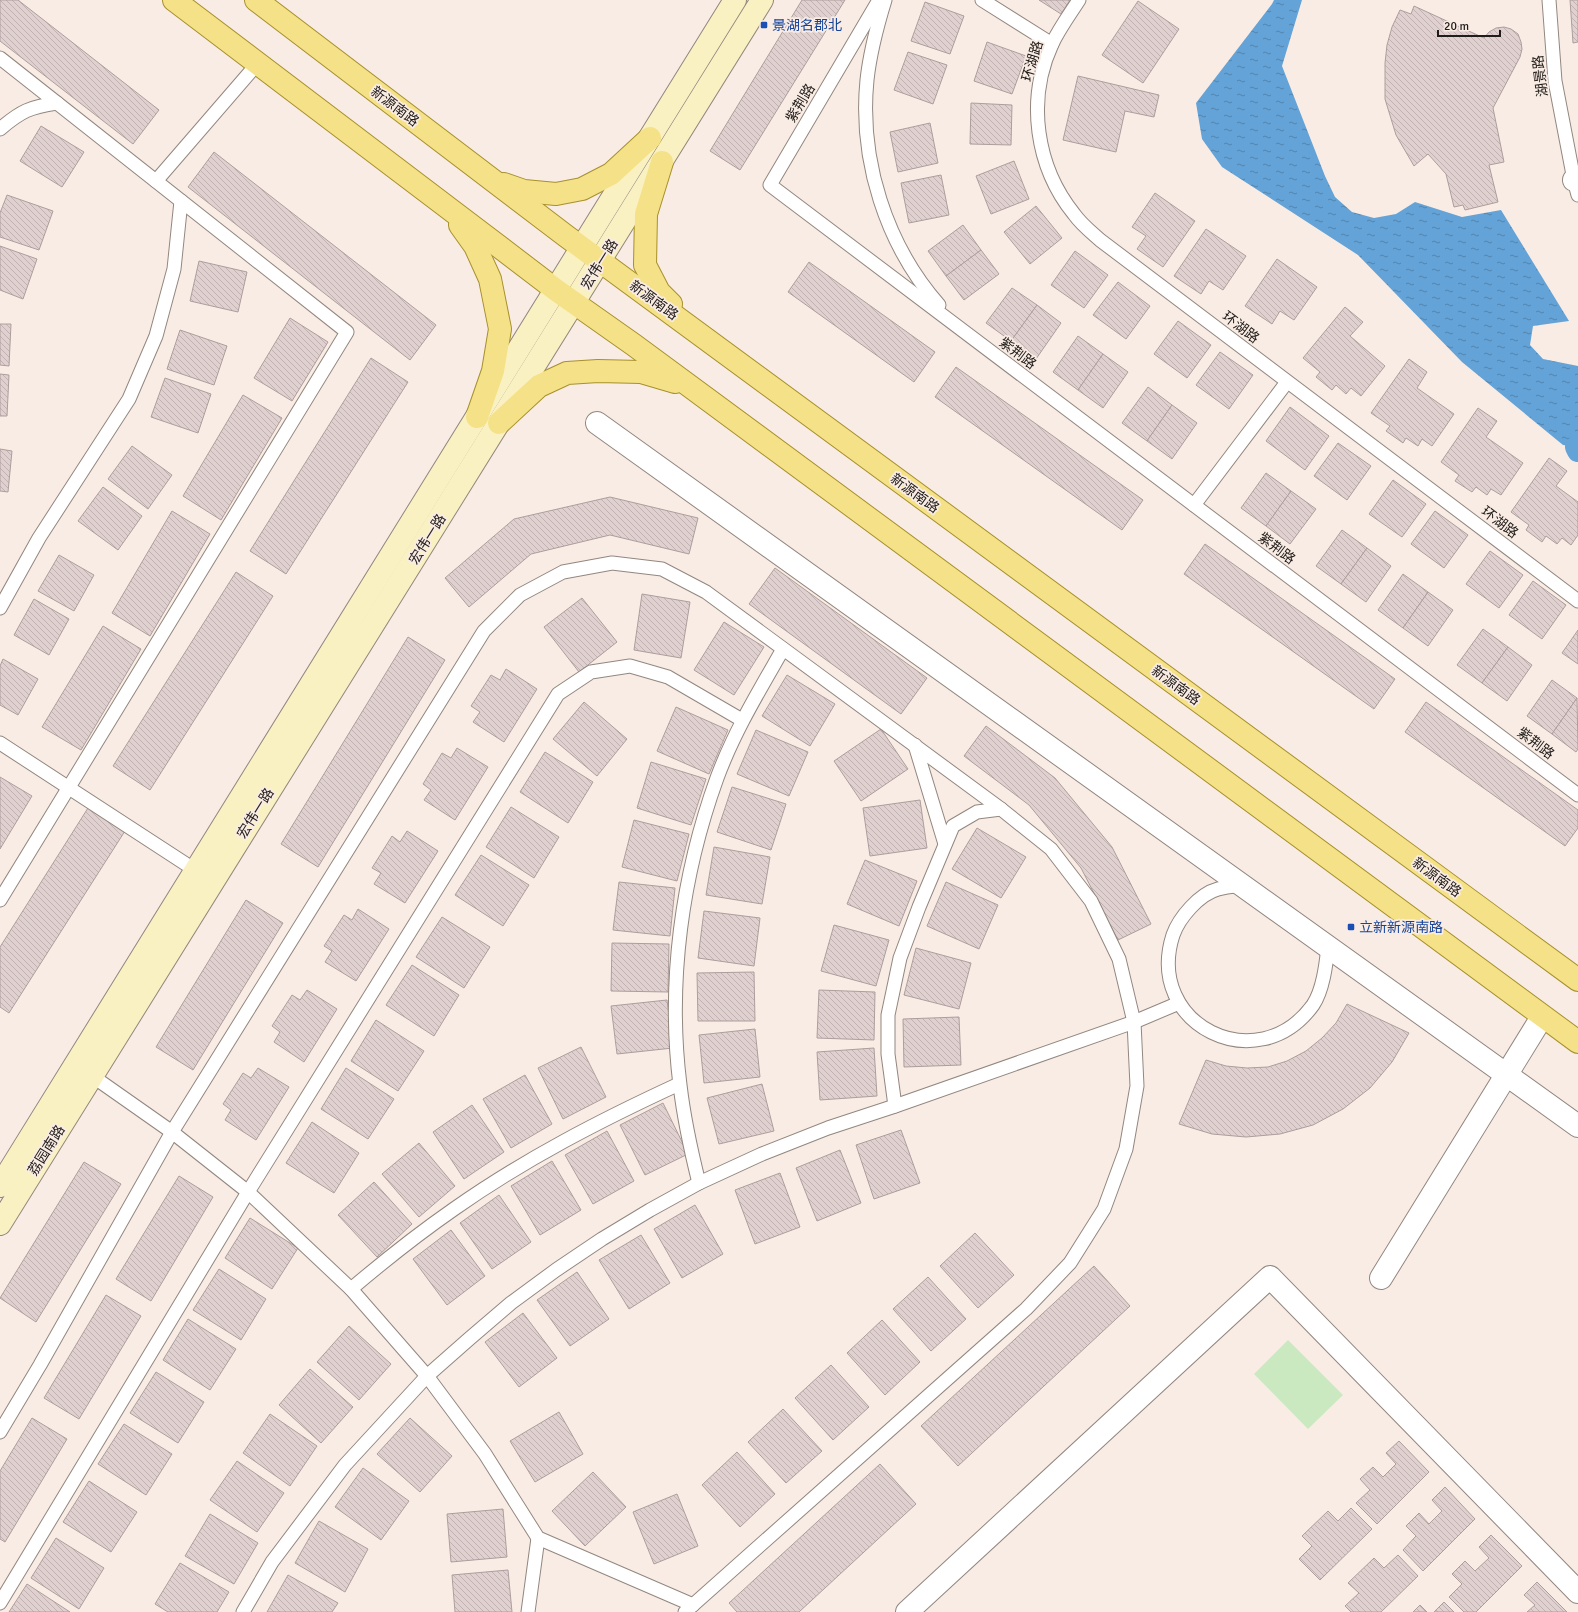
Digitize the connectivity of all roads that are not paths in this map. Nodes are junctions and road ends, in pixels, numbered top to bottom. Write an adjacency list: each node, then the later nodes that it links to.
1 (174, 0): 12 (main road)
2 (256, 0): 18 (main road, 新源南路)
3 (735, 0): 15 (main road, 宏伟一路)
4 (762, 0): 16 (main road, 宏伟一路)
5 (879, 0): 26 (lane, 紫荆路)
6 (885, 0): 26 (lane, 紫荆路)
7 (982, 0): 10 (lane)
8 (1079, 0): 10 (lane, 环湖路)
9 (1549, 0): 19 (lane, 湖景路)
10 (1052, 44): 28 (lane, 环湖路)
11 (0, 58): 13 (lane)
12 (258, 63): 17 (lane); 21 (main road)
13 (57, 103): 14 (lane); 17 (lane)
14 (0, 129)
15 (650, 138): 18 (main road); 22 (main road, 宏伟一路)
16 (662, 162): 23 (main road, 宏伟一路); 27 (main road)
17 (156, 181): 20 (lane)
18 (494, 181): 22 (main road, 新源南路)
19 (1577, 185)
20 (181, 201): 35 (lane); 40 (lane)
21 (448, 209): 24 (main road); 30 (main road)
22 (582, 248): 23 (main road, 新源南路); 24 (main road, 宏伟一路)
23 (600, 261): 25 (main road, 宏伟一路); 27 (main road, 新源南路)
24 (556, 290): 25 (main road); 30 (main road, 宏伟一路)
25 (574, 303): 29 (main road); 32 (main road, 宏伟一路)
26 (957, 326): 33 (lane, 紫荆路)
27 (704, 337): 48 (main road, 新源南路)
28 (1287, 382): 33 (lane); 34 (lane, 环湖路)
29 (689, 386): 32 (main road); 50 (main road)
30 (477, 417): 44 (main road, 宏伟一路)
31 (597, 423): 45 (street)
32 (499, 424): 53 (main road, 宏伟一路)
33 (1194, 505): 41 (lane, 紫荆路)
34 (1578, 601)
35 (0, 608)
36 (783, 649): 37 (lane); 39 (lane); 58 (lane)
37 (742, 720): 55 (lane); 61 (lane)
38 (0, 743): 40 (lane)
39 (914, 745): 42 (lane); 43 (lane)
40 (69, 788): 44 (lane); 46 (lane)
41 (1578, 795)
42 (1001, 809): 43 (lane); 51 (lane)
43 (945, 844): 56 (lane)
44 (195, 870): 53 (main road, 宏伟一路)
45 (1242, 885): 47 (street); 49 (lane)
46 (0, 900)
47 (1328, 947): 49 (lane); 54 (street)
48 (1576, 975)
49 (1179, 1003): 51 (lane)
50 (1542, 1017): 52 (main road); 54 (street)
51 (1134, 1022): 56 (lane); 70 (lane)
52 (1578, 1042)
53 (83, 1070): 58 (lane); 60 (main road, 荔园南路); 62 (main road, 荔园南路)
54 (1506, 1074): 57 (street); 63 (street)
55 (679, 1084): 59 (lane); 64 (lane)
56 (895, 1106): 59 (lane)
57 (1578, 1126)
58 (172, 1132): 61 (lane); 66 (lane)
59 (699, 1183): 65 (lane)
60 (0, 1186)
61 (248, 1192): 64 (lane); 69 (lane)
62 (0, 1224)
63 (1381, 1278)
64 (351, 1288): 65 (lane)
65 (428, 1376): 67 (lane); 71 (lane)
66 (0, 1432)
67 (538, 1538): 70 (lane); 72 (lane)
68 (1578, 1592): 73 (street)
69 (0, 1602)
70 (689, 1608)
71 (243, 1612)
72 (528, 1612)
73 (907, 1612)

